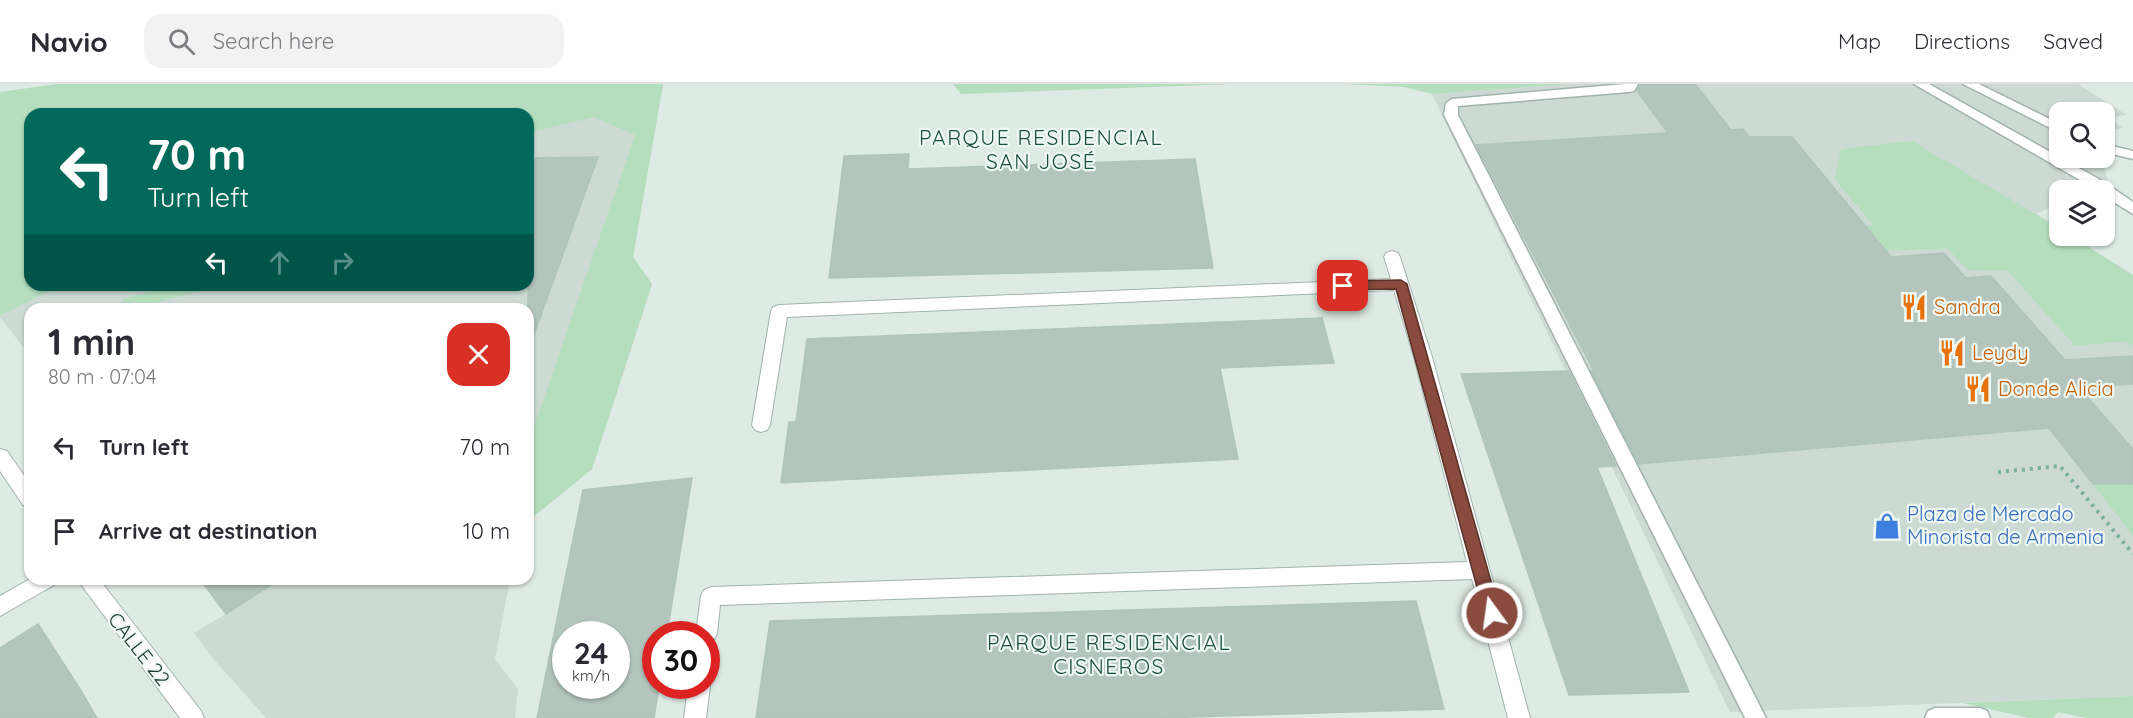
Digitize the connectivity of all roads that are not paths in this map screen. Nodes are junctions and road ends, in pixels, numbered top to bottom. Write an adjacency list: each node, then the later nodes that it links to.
1 (1632, 84): 22 (lane)
2 (1920, 84): 7 (lane)
3 (1969, 84): 4 (lane)
4 (2049, 124)
5 (2115, 151): 6 (lane)
6 (2133, 155)
7 (2133, 209)
8 (1392, 257): 9 (street)
9 (1401, 284): 10 (street); 13 (street)
10 (761, 425)
11 (0, 456): 12 (street)
12 (24, 490)
13 (1481, 570): 17 (street); 21 (street)
14 (37, 585): 16 (street)
15 (92, 585): 19 (street, CALLE 22)
16 (0, 607)
17 (708, 621)
18 (697, 699): 20 (street)
19 (193, 718)
20 (695, 718)
21 (1519, 718)
22 (1756, 718)
23 (1935, 718): 24 (lane)
24 (1980, 718)

